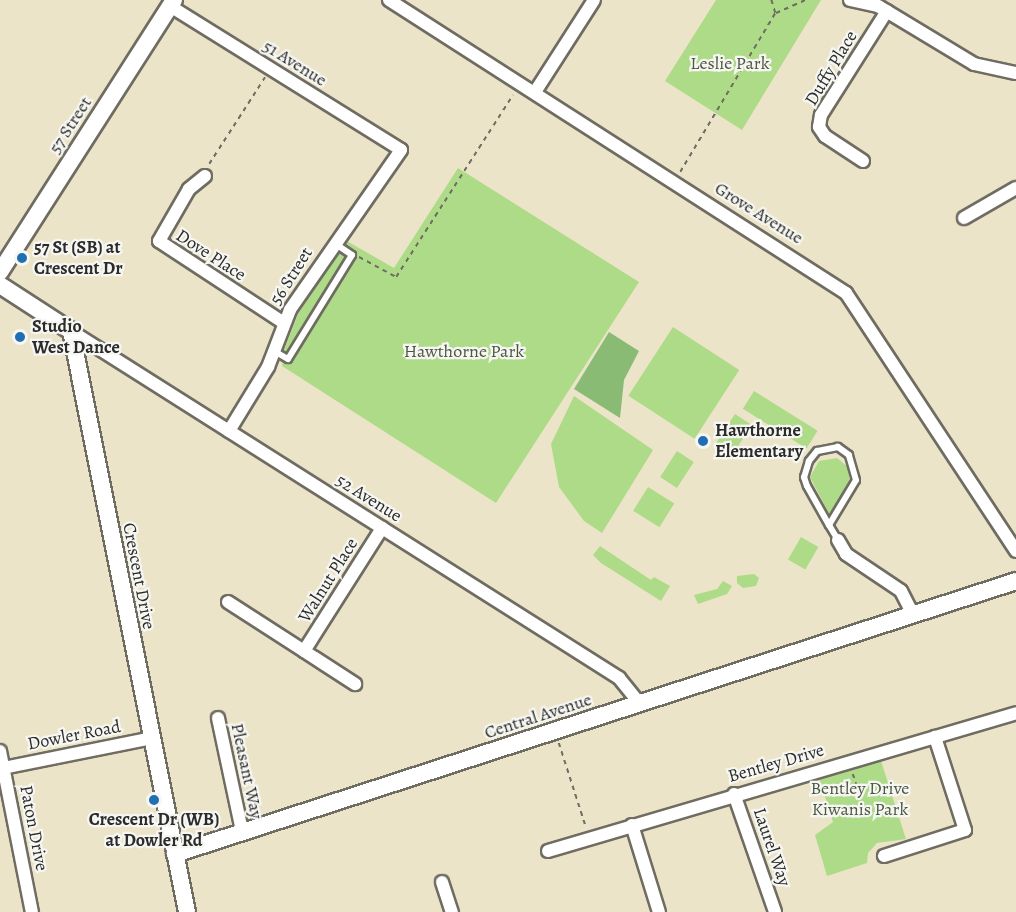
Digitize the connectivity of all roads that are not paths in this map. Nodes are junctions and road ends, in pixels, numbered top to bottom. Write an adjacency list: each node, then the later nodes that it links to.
1 (389, 0): 7 (street, Grove Avenue)
2 (594, 0): 7 (street)
3 (850, 0): 5 (street)
4 (172, 3): 8 (street, 51 Avenue); 14 (street, 57 Street)
5 (887, 11): 6 (street); 9 (street, Duffy Place)
6 (1016, 73)
7 (535, 92): 23 (street, Grove Avenue)
8 (401, 150): 13 (street, 56 Street)
9 (863, 161)
10 (205, 176): 16 (street, Dove Place)
11 (1016, 188): 12 (street)
12 (963, 218)
13 (334, 243): 16 (street, 56 Street); 18 (lane)
14 (0, 272)
15 (0, 285): 17 (street)
16 (284, 323): 18 (street, 56 Street)
17 (71, 331): 19 (street, 52 Avenue); 33 (street, Crescent Drive)
18 (274, 351): 19 (street, 56 Street)
19 (229, 431): 21 (street, 52 Avenue)
20 (829, 525): 20 (lane); 22 (lane)
21 (382, 528): 27 (street, Walnut Place); 29 (street, 52 Avenue)
22 (838, 540): 26 (street)
23 (1016, 551)
24 (1016, 581): 26 (street, Central Avenue)
25 (228, 602): 27 (street, Walnut Place)
26 (913, 615): 29 (street, Central Avenue)
27 (304, 651): 28 (street, Walnut Place)
28 (355, 684)
29 (640, 704): 38 (street, Central Avenue)
30 (1016, 713): 32 (street, Bentley Drive)
31 (218, 718): 38 (street, Pleasant Way)
32 (935, 736): 36 (street, Bentley Drive); 41 (street)
33 (152, 738): 35 (street, Dowler Road); 40 (street, Crescent Drive)
34 (0, 751): 35 (street, Paton Drive)
35 (3, 768): 43 (street, Paton Drive)
36 (734, 794): 37 (street, Bentley Drive); 47 (street, Laurel Way)
37 (632, 825): 39 (street, Bentley Drive); 46 (street)
38 (242, 831): 40 (street, Central Avenue)
39 (548, 851)
40 (175, 854): 44 (street, Crescent Drive)
41 (884, 856)
42 (442, 882): 45 (street)
43 (32, 912)
44 (188, 912)
45 (452, 912)
46 (658, 912)
47 (775, 912)

